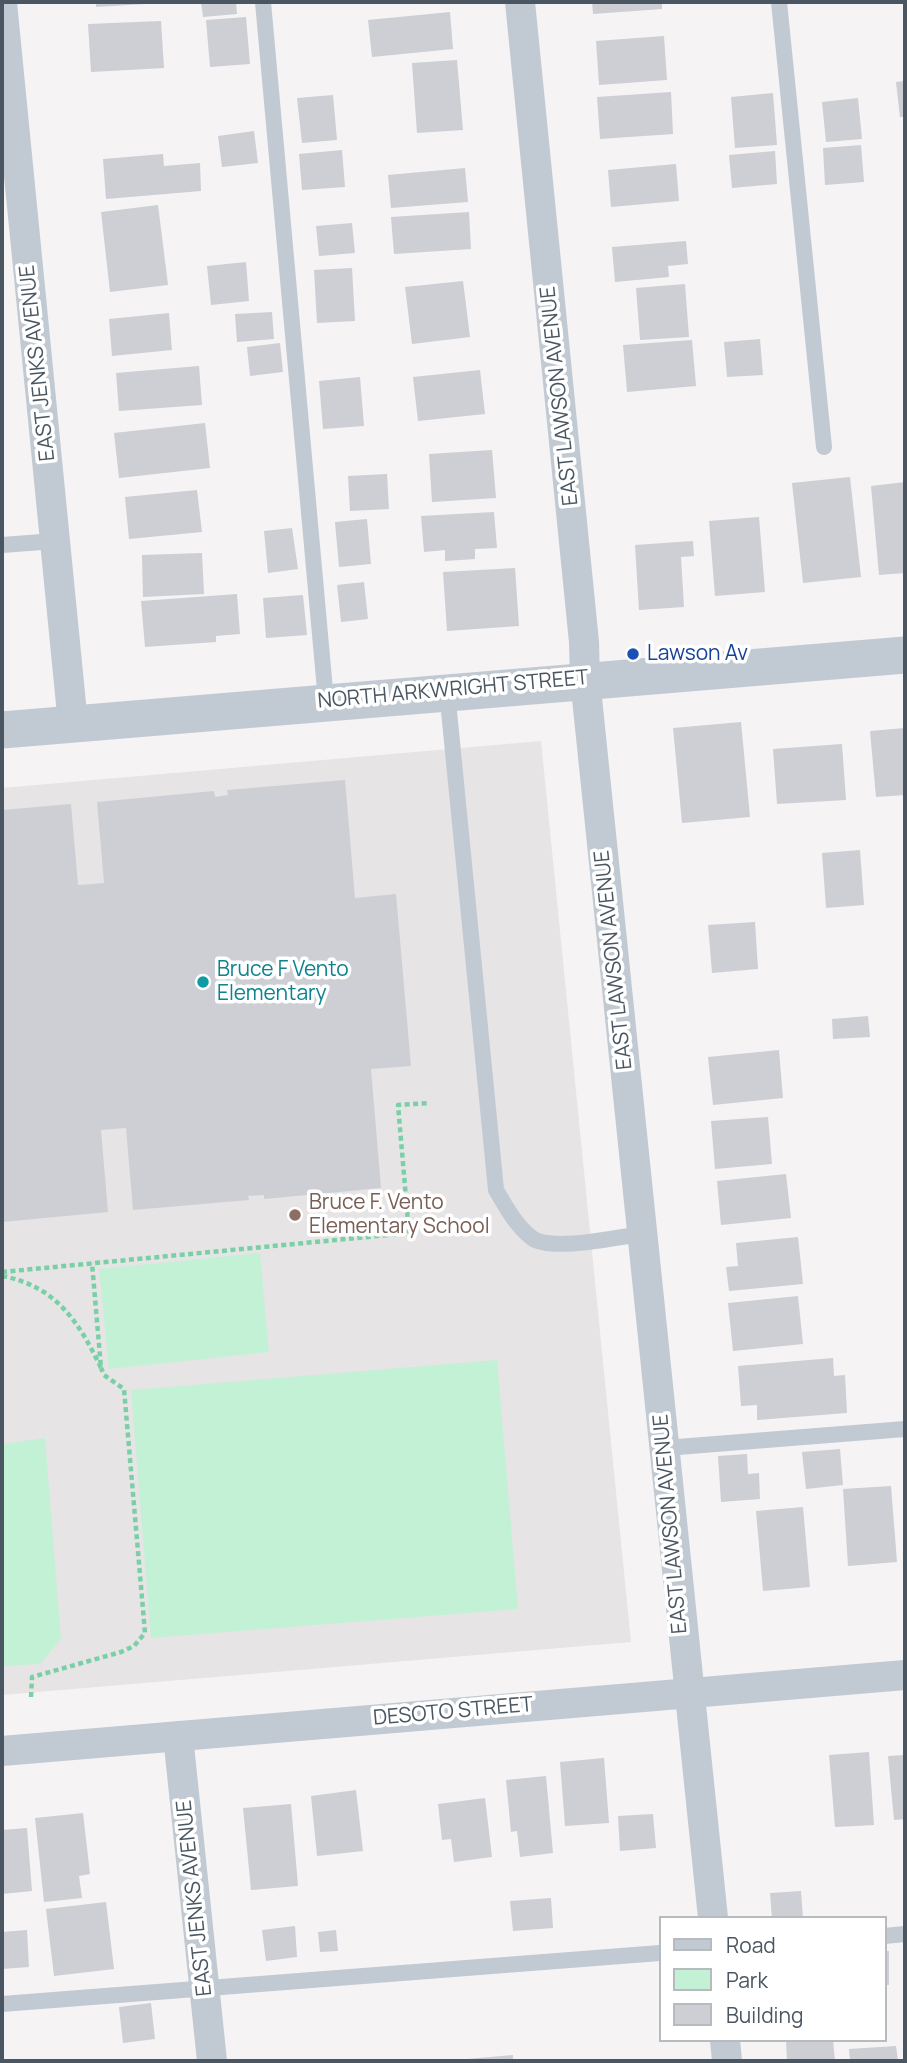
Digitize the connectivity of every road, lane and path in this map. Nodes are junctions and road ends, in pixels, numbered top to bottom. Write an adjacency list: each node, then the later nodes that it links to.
1 (262, 2): 11 (lane)
2 (520, 2): 9 (street, EAST LAWSON AVENUE)
3 (779, 2): 5 (lane)
4 (2, 3): 6 (street, EAST JENKS AVENUE)
5 (824, 447)
6 (55, 541): 7 (lane); 12 (street, EAST JENKS AVENUE)
7 (2, 545)
8 (905, 654): 9 (street, NORTH ARKWRIGHT STREET)
9 (585, 679): 10 (street, NORTH ARKWRIGHT STREET); 15 (street, EAST LAWSON AVENUE)
10 (447, 691): 11 (street, NORTH ARKWRIGHT STREET); 15 (lane)
11 (326, 701): 12 (street, NORTH ARKWRIGHT STREET)
12 (73, 724): 13 (street, NORTH ARKWRIGHT STREET)
13 (2, 730)
14 (430, 1103): 16 (path)
15 (641, 1234): 20 (street, EAST LAWSON AVENUE)
16 (92, 1263): 17 (path); 18 (path)
17 (2, 1274): 18 (path)
18 (101, 1368): 23 (path)
19 (905, 1429): 20 (lane)
20 (665, 1448): 22 (street, EAST LAWSON AVENUE)
21 (905, 1675): 22 (street, DESOTO STREET)
22 (688, 1692): 24 (street, DESOTO STREET); 26 (street, EAST LAWSON AVENUE)
23 (31, 1697)
24 (178, 1736): 25 (street, DESOTO STREET); 30 (street, EAST JENKS AVENUE)
25 (2, 1751)
26 (713, 1916)
27 (905, 1934): 28 (lane)
28 (886, 1936)
29 (659, 1953): 30 (lane)
30 (205, 1989): 31 (lane); 33 (street, EAST JENKS AVENUE)
31 (2, 2004)
32 (725, 2042): 34 (street)
33 (212, 2061)
34 (727, 2061)

